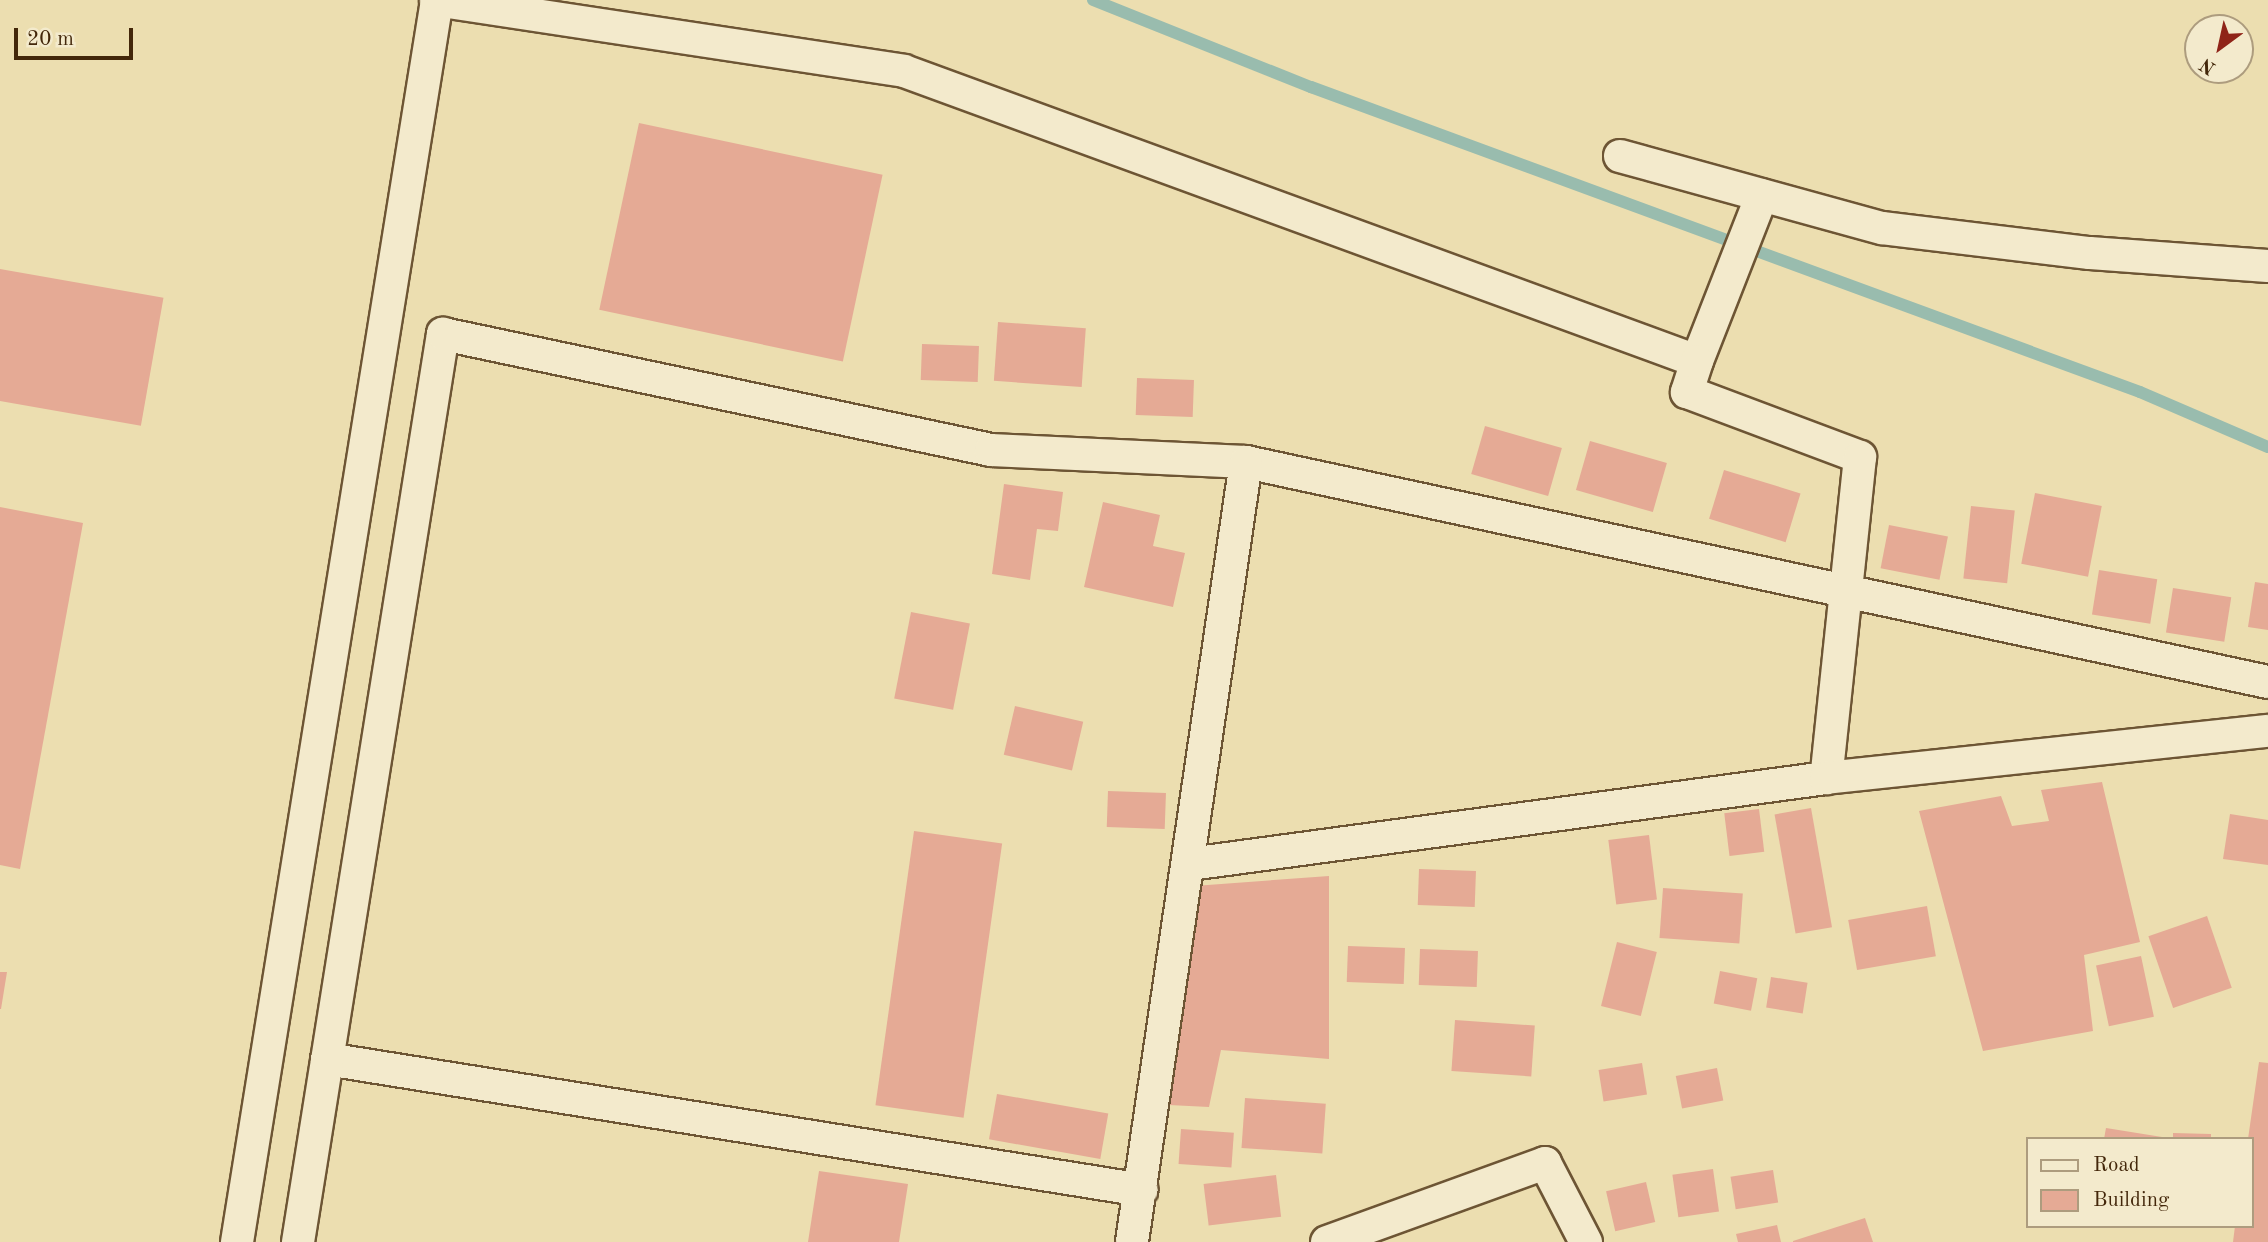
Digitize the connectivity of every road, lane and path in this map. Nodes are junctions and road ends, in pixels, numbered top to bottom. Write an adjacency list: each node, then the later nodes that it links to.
1 (437, 0): 5 (street); 14 (street)
2 (1619, 156): 3 (street)
3 (1762, 195): 4 (street); 5 (street)
4 (2268, 266)
5 (1697, 361): 7 (street)
6 (1246, 462): 7 (street); 11 (street); 12 (street)
7 (1846, 589): 8 (street); 10 (street)
8 (2268, 682)
9 (2268, 731): 10 (street)
10 (1826, 778): 11 (street)
11 (1190, 864): 13 (street)
12 (327, 1059): 13 (street); 15 (street)
13 (1142, 1190): 16 (street)
14 (237, 1242)
15 (298, 1242)
16 (1132, 1242)
17 (1326, 1242): 18 (street)
18 (1586, 1242)

